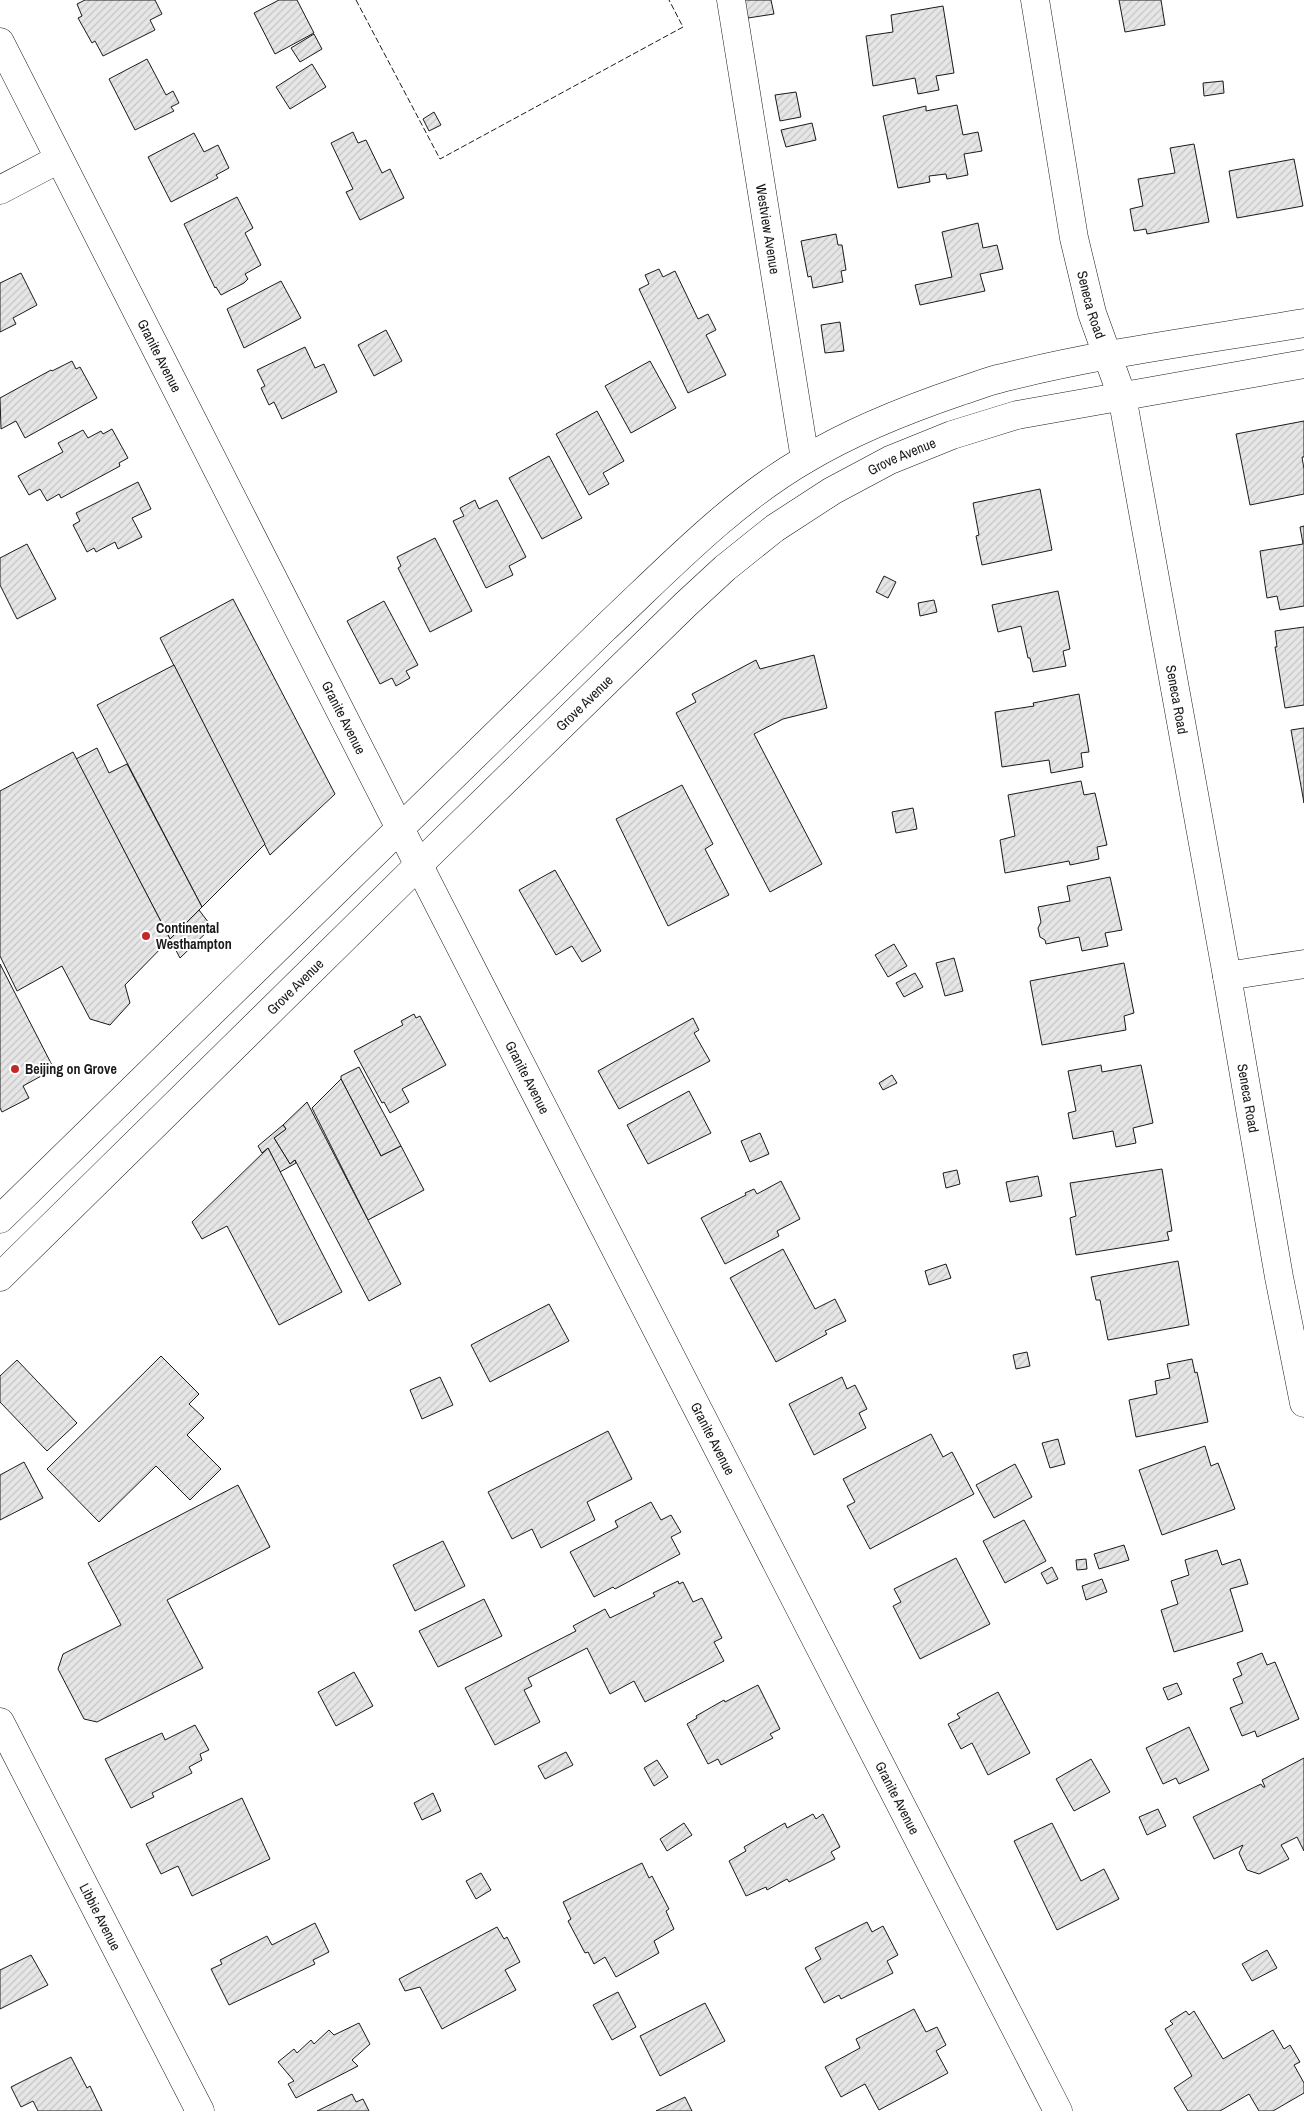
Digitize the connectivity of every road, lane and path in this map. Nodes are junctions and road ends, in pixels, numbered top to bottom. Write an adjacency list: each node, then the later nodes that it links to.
1 (730, 0): 10 (street, Westview Avenue)
2 (1035, 0): 7 (street, Seneca Road)
3 (0, 42): 4 (street, Granite Avenue)
4 (59, 158): 5 (street); 11 (street, Granite Avenue)
5 (0, 190)
6 (1304, 323): 7 (street)
7 (1107, 356): 9 (street, Seneca Road); 10 (street)
8 (1304, 364): 9 (street, Grove Avenue)
9 (1122, 396): 12 (street, Grove Avenue); 14 (street, Seneca Road)
10 (805, 459): 11 (street)
11 (400, 828): 12 (street, Granite Avenue); 15 (street)
12 (419, 865): 16 (street, Grove Avenue); 20 (street, Granite Avenue)
13 (1304, 964): 14 (street)
14 (1227, 976): 17 (street, Seneca Road)
15 (0, 1219)
16 (0, 1277)
17 (1304, 1404)
18 (0, 1722): 19 (street, Libbie Avenue)
19 (200, 2111)
20 (1058, 2111)

